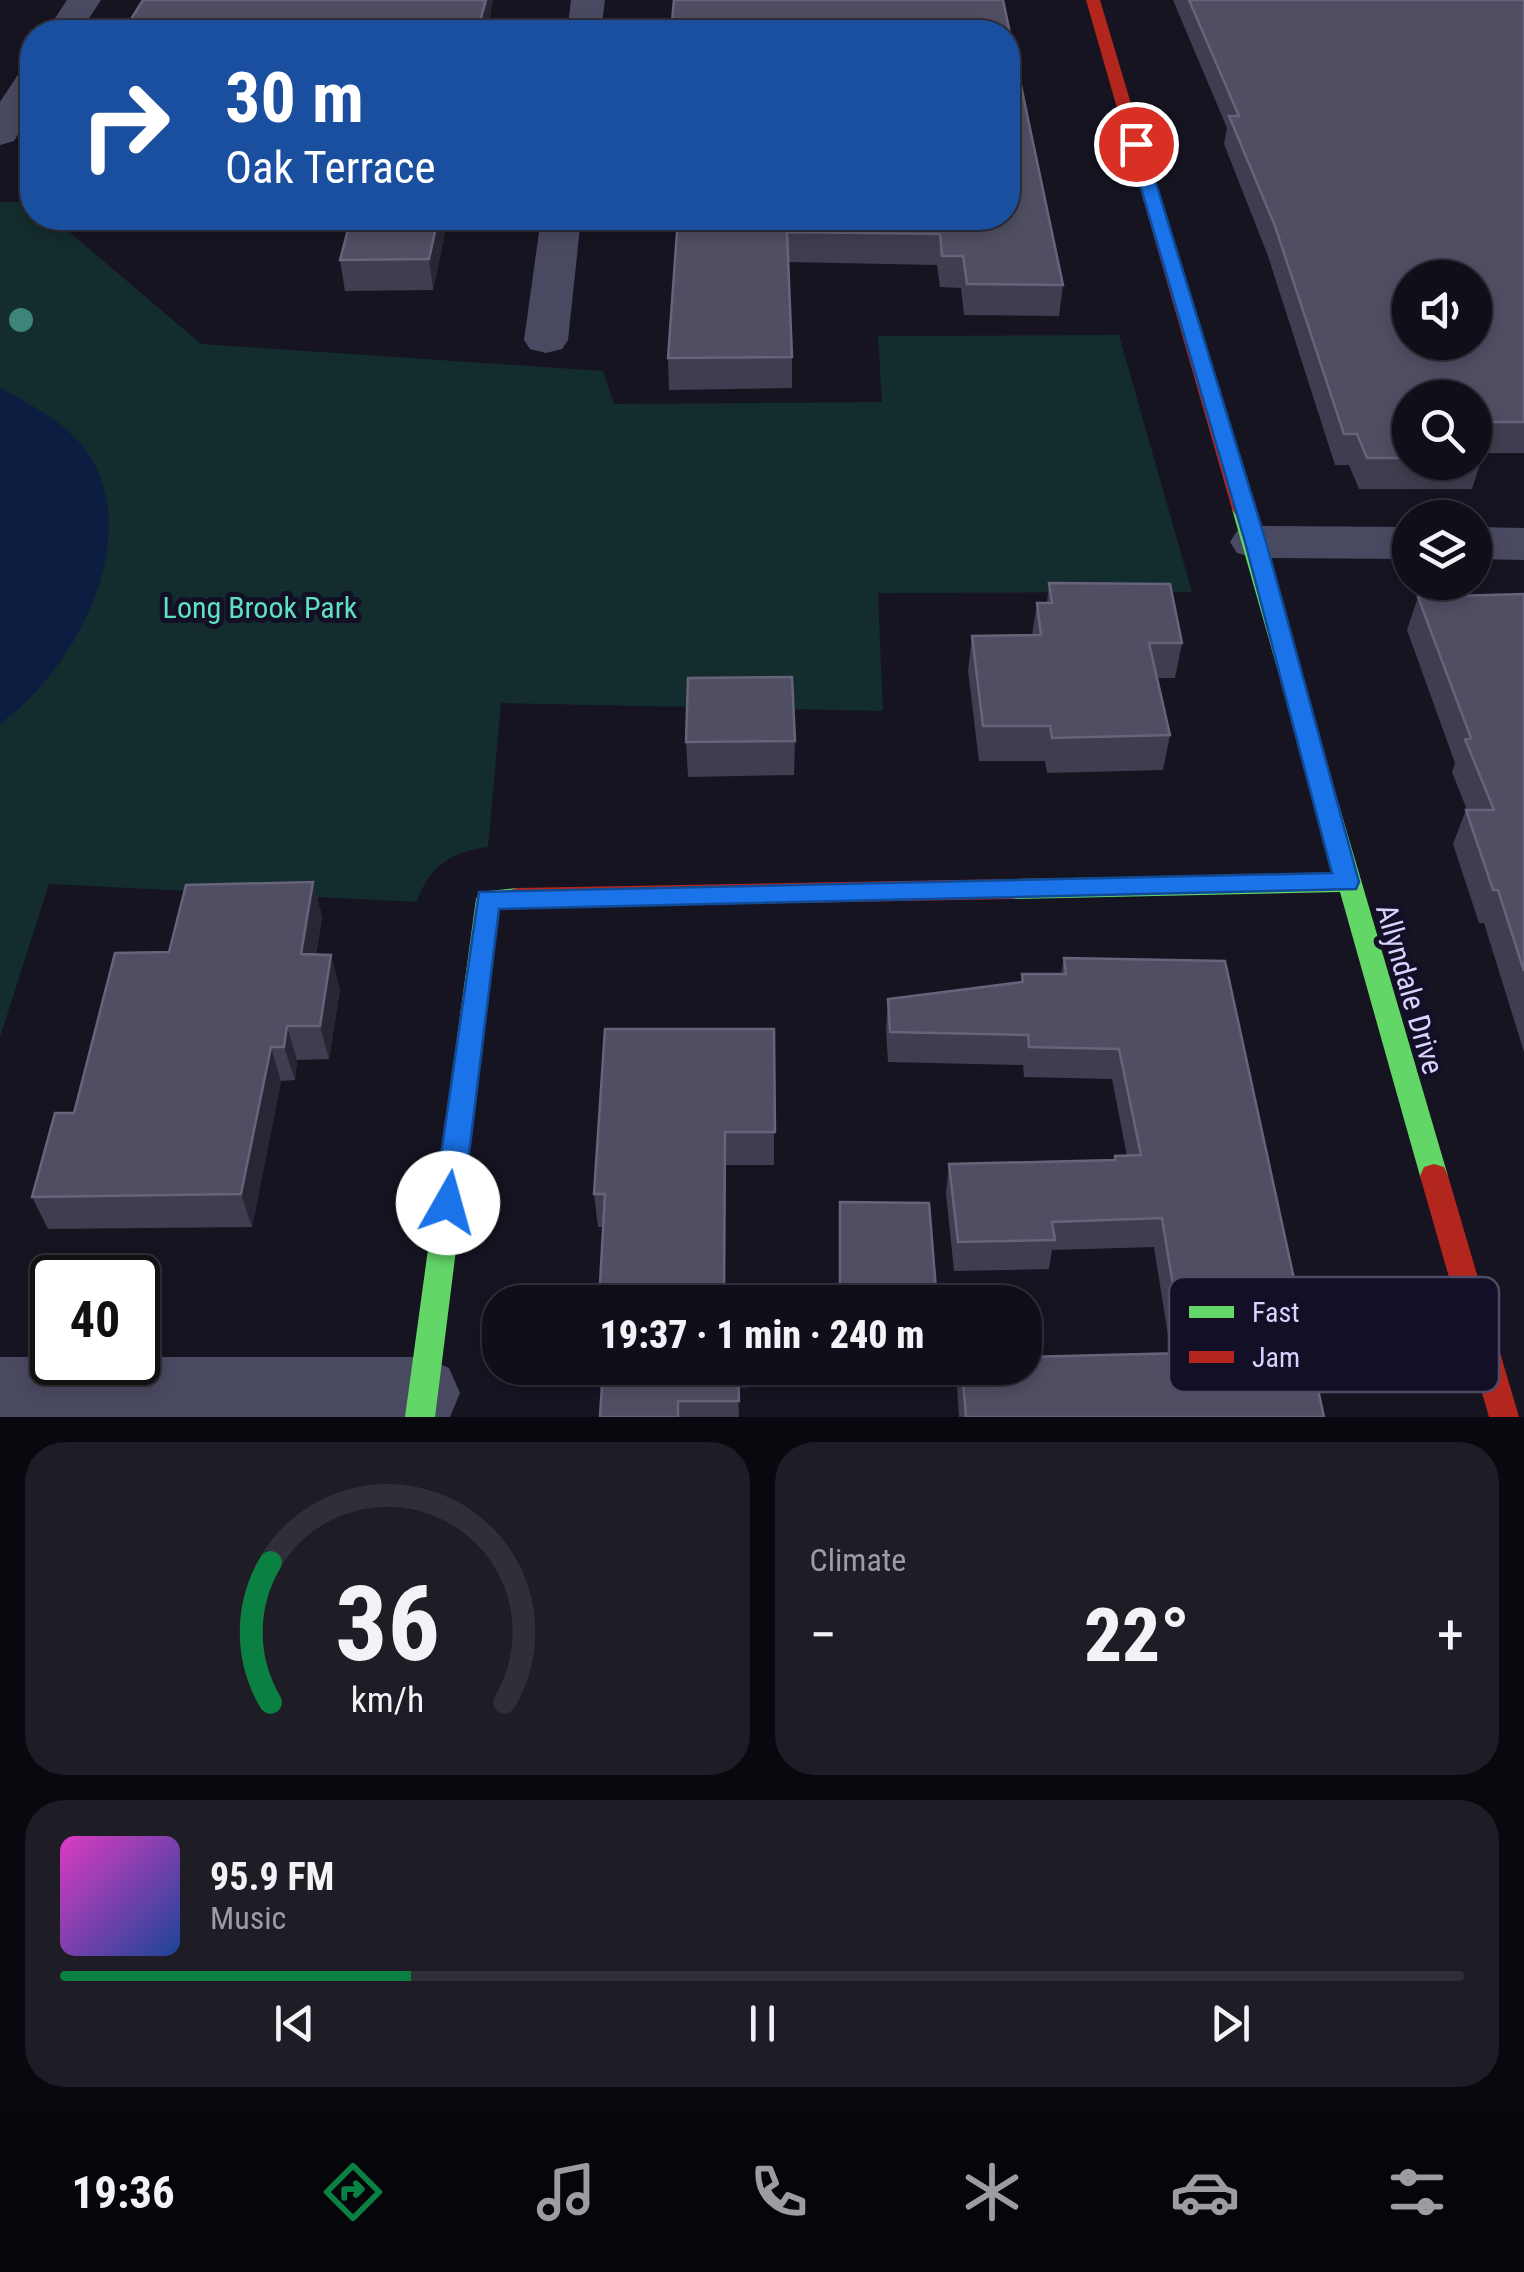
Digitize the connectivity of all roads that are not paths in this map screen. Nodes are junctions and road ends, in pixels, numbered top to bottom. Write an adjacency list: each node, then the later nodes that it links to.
1 (1093, 0): 6 (street, Allyndale Drive)
2 (20, 100): 3 (street)
3 (0, 133)
4 (560, 230): 5 (street)
5 (546, 340)
6 (1255, 542): 7 (street); 10 (street, Allyndale Drive)
7 (1392, 543)
8 (1492, 544): 9 (street)
9 (1524, 544)
10 (1347, 882): 11 (street, Allyndale Drive); 14 (street)
11 (1463, 1277)
12 (1497, 1392): 15 (street, Allyndale Drive)
13 (0, 1393): 14 (street)
14 (422, 1405)
15 (1504, 1417)

